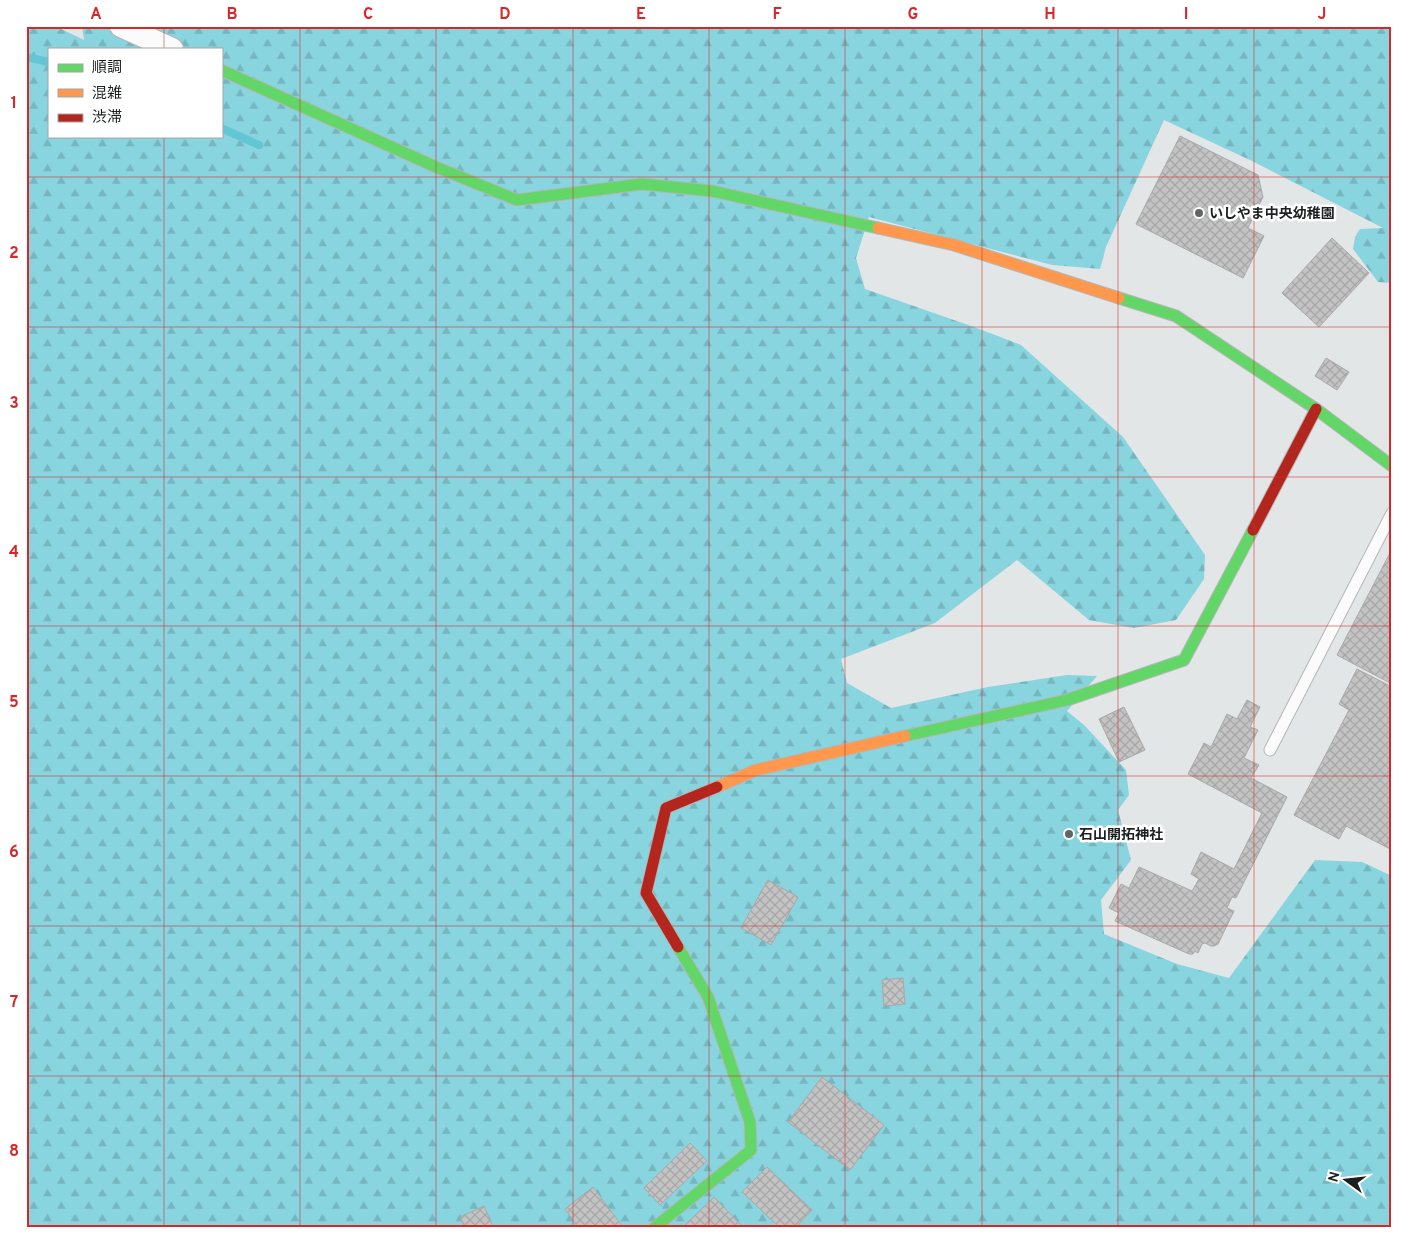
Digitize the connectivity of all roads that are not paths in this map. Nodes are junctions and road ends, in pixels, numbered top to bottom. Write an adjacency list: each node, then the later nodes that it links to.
1 (121, 26): 2 (street)
2 (170, 48)
3 (222, 70): 4 (street)
4 (1316, 409): 5 (street); 8 (street)
5 (1392, 466)
6 (1392, 514): 7 (lane)
7 (1270, 750)
8 (655, 1227)

